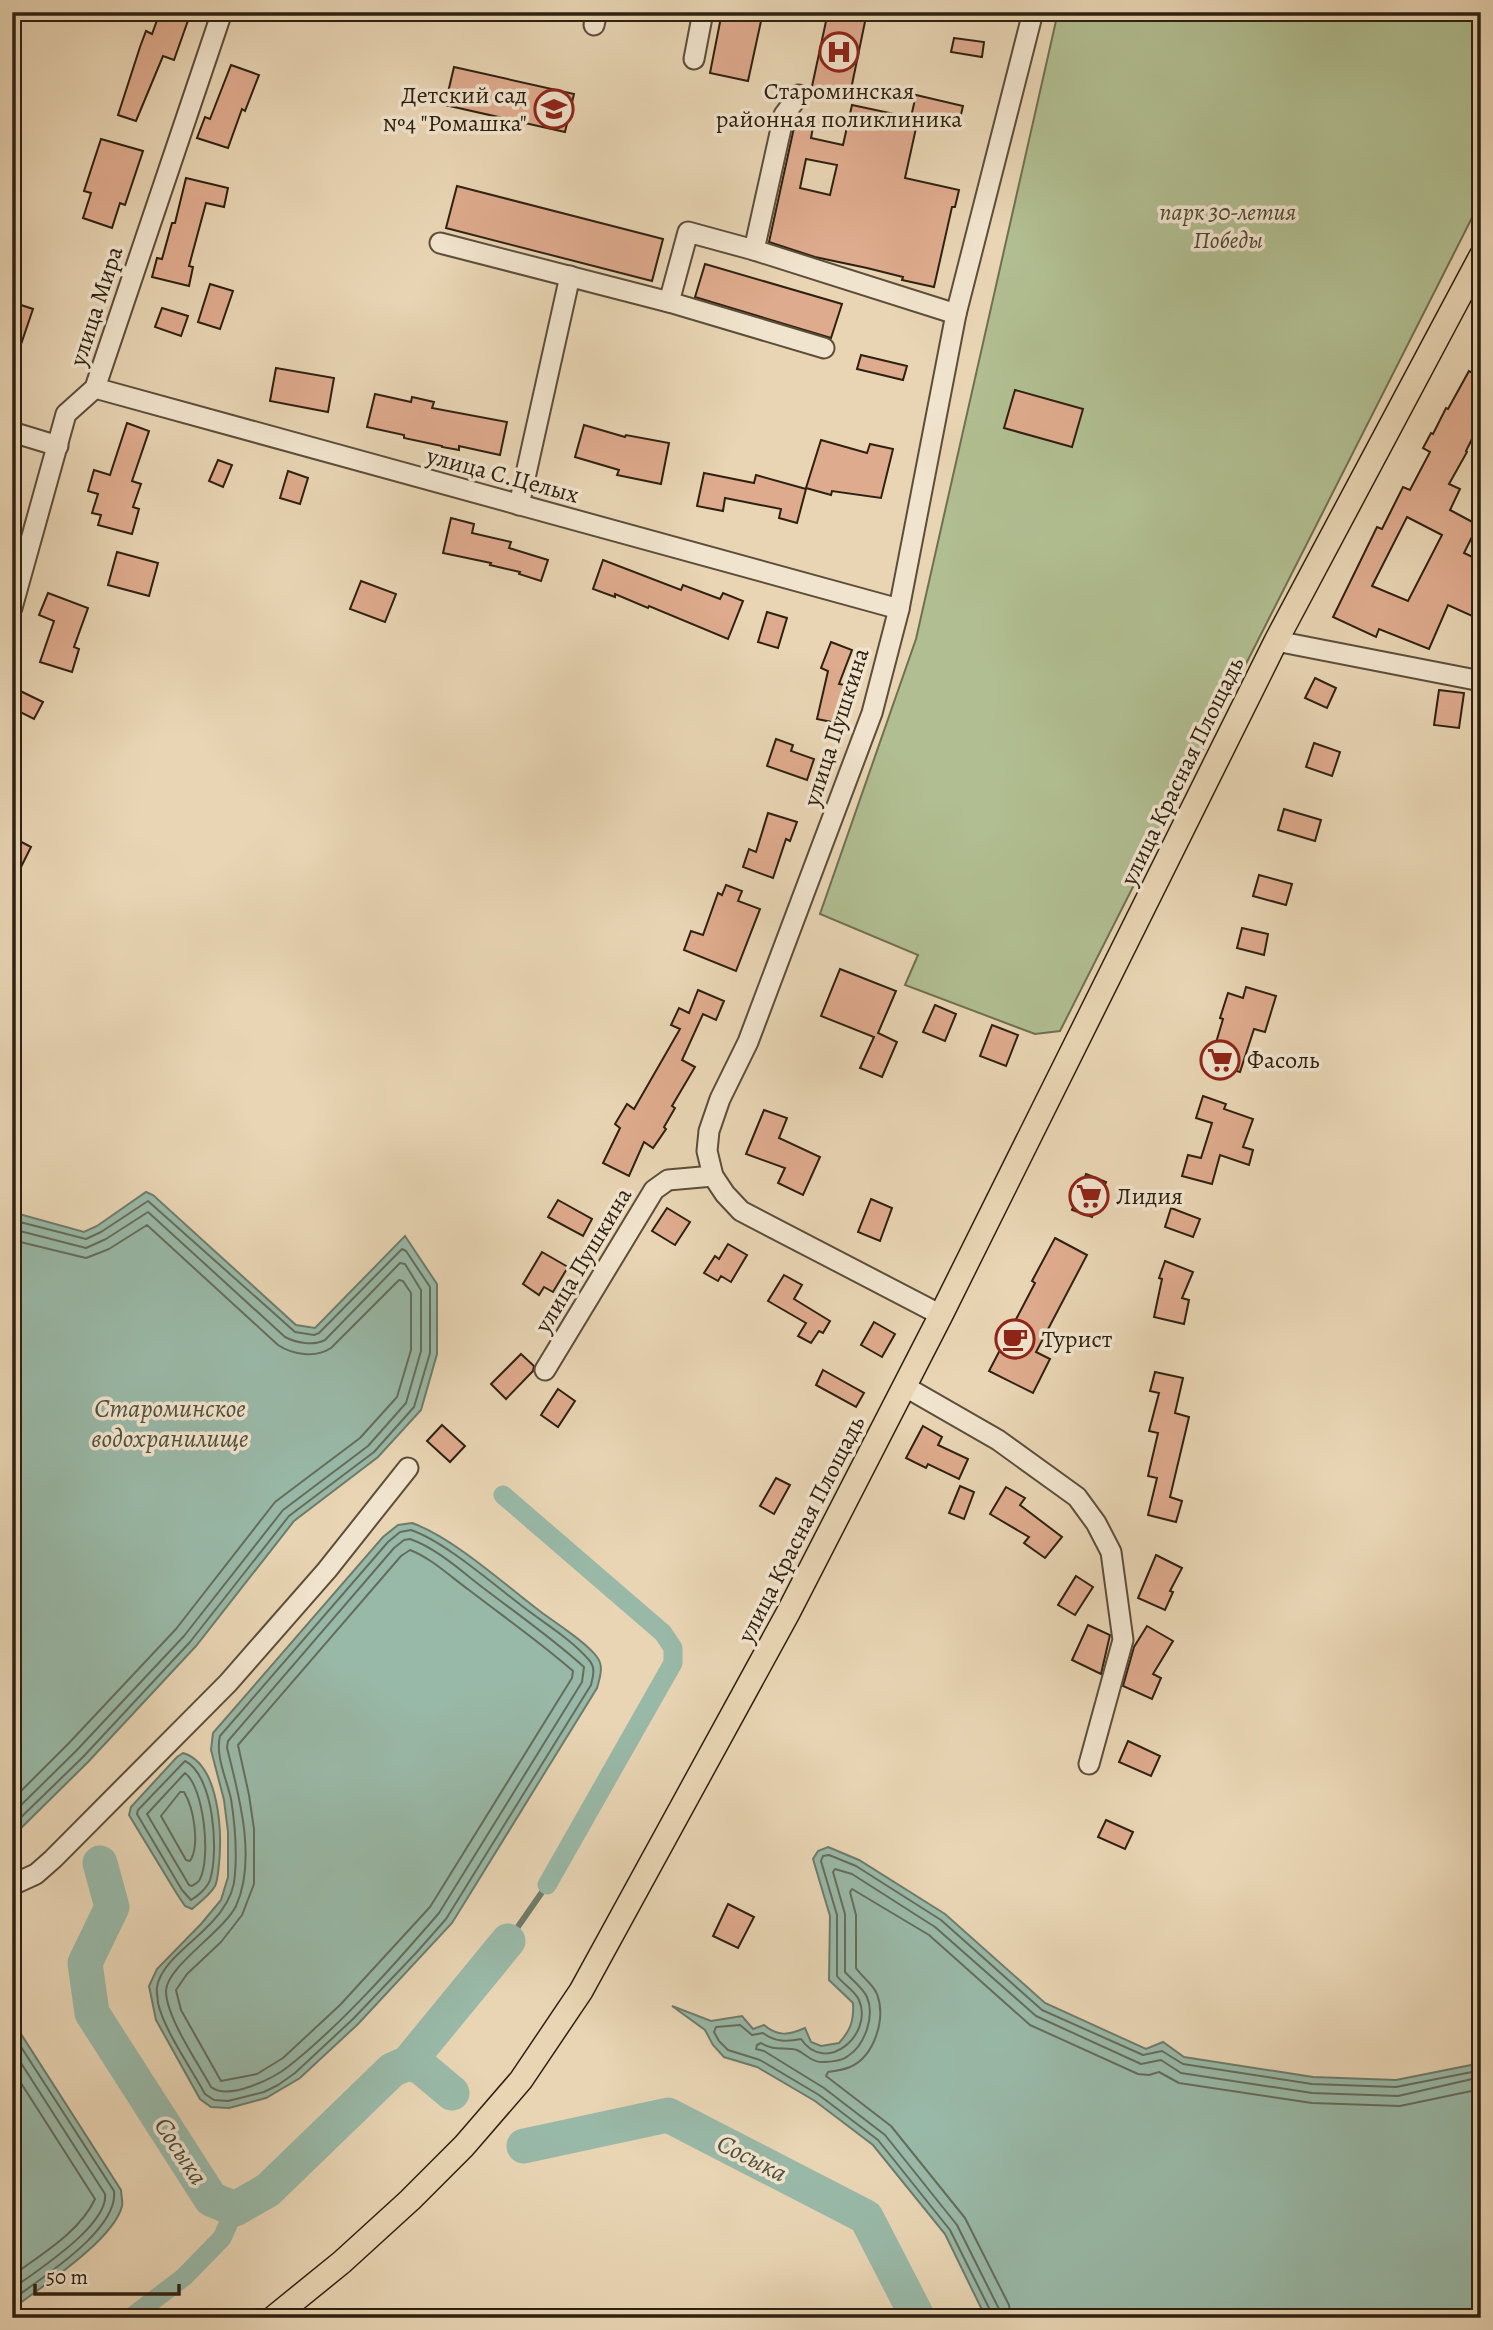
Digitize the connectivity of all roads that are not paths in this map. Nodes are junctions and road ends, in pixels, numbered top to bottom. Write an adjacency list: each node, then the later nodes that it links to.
1 (222, 12): 13 (street, улица Мира)
2 (703, 12): 4 (street)
3 (1033, 12): 11 (street, улица Пушкина)
4 (694, 59)
5 (799, 95): 7 (street)
6 (440, 243): 9 (street)
7 (754, 250): 10 (street); 11 (street)
8 (1481, 256): 19 (main road, улица Красная Площадь)
9 (570, 276): 10 (street); 16 (street)
10 (669, 302): 12 (street)
11 (957, 314): 18 (street, улица Пушкина)
12 (824, 348)
13 (95, 388): 15 (street, улица Мира); 16 (street, улица С.Целых)
14 (12, 432): 15 (street)
15 (58, 446): 17 (street, улица Мира)
16 (519, 505): 18 (street, улица С.Целых)
17 (12, 608)
18 (899, 609): 21 (street, улица Пушкина)
19 (1276, 641): 20 (street); 22 (main road, улица Красная Площадь)
20 (1481, 681)
21 (713, 1176): 22 (street); 23 (street, улица Пушкина)
22 (941, 1315): 24 (main road, улица Красная Площадь)
23 (545, 1370)
24 (904, 1386): 26 (street); 28 (main road, улица Красная Площадь)
25 (408, 1468): 27 (street)
26 (1089, 1764)
27 (12, 1885)
28 (273, 2318)

